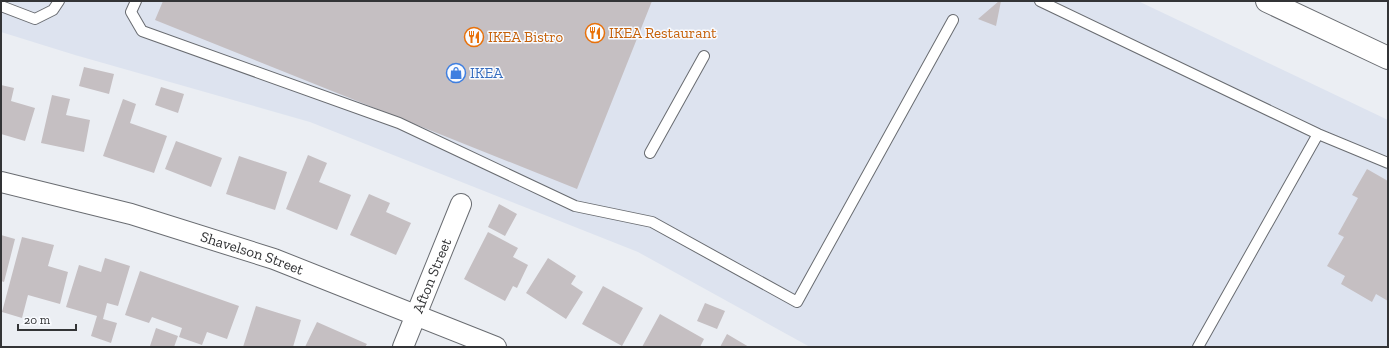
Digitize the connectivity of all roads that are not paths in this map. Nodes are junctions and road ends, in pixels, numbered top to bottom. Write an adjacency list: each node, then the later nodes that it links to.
1 (58, 1): 5 (lane)
2 (136, 1): 6 (lane)
3 (1040, 1): 9 (lane)
4 (1267, 1): 8 (main road)
5 (1, 6)
6 (953, 20)
7 (704, 56): 10 (lane)
8 (1388, 58)
9 (1318, 134): 11 (lane); 17 (lane)
10 (650, 153)
11 (1388, 163)
12 (1, 182): 14 (street, Shavelson Street)
13 (461, 204): 14 (street, Afton Street)
14 (416, 315): 15 (street, Afton Street); 16 (street, Shavelson Street)
15 (402, 347)
16 (496, 347)
17 (1198, 347)

